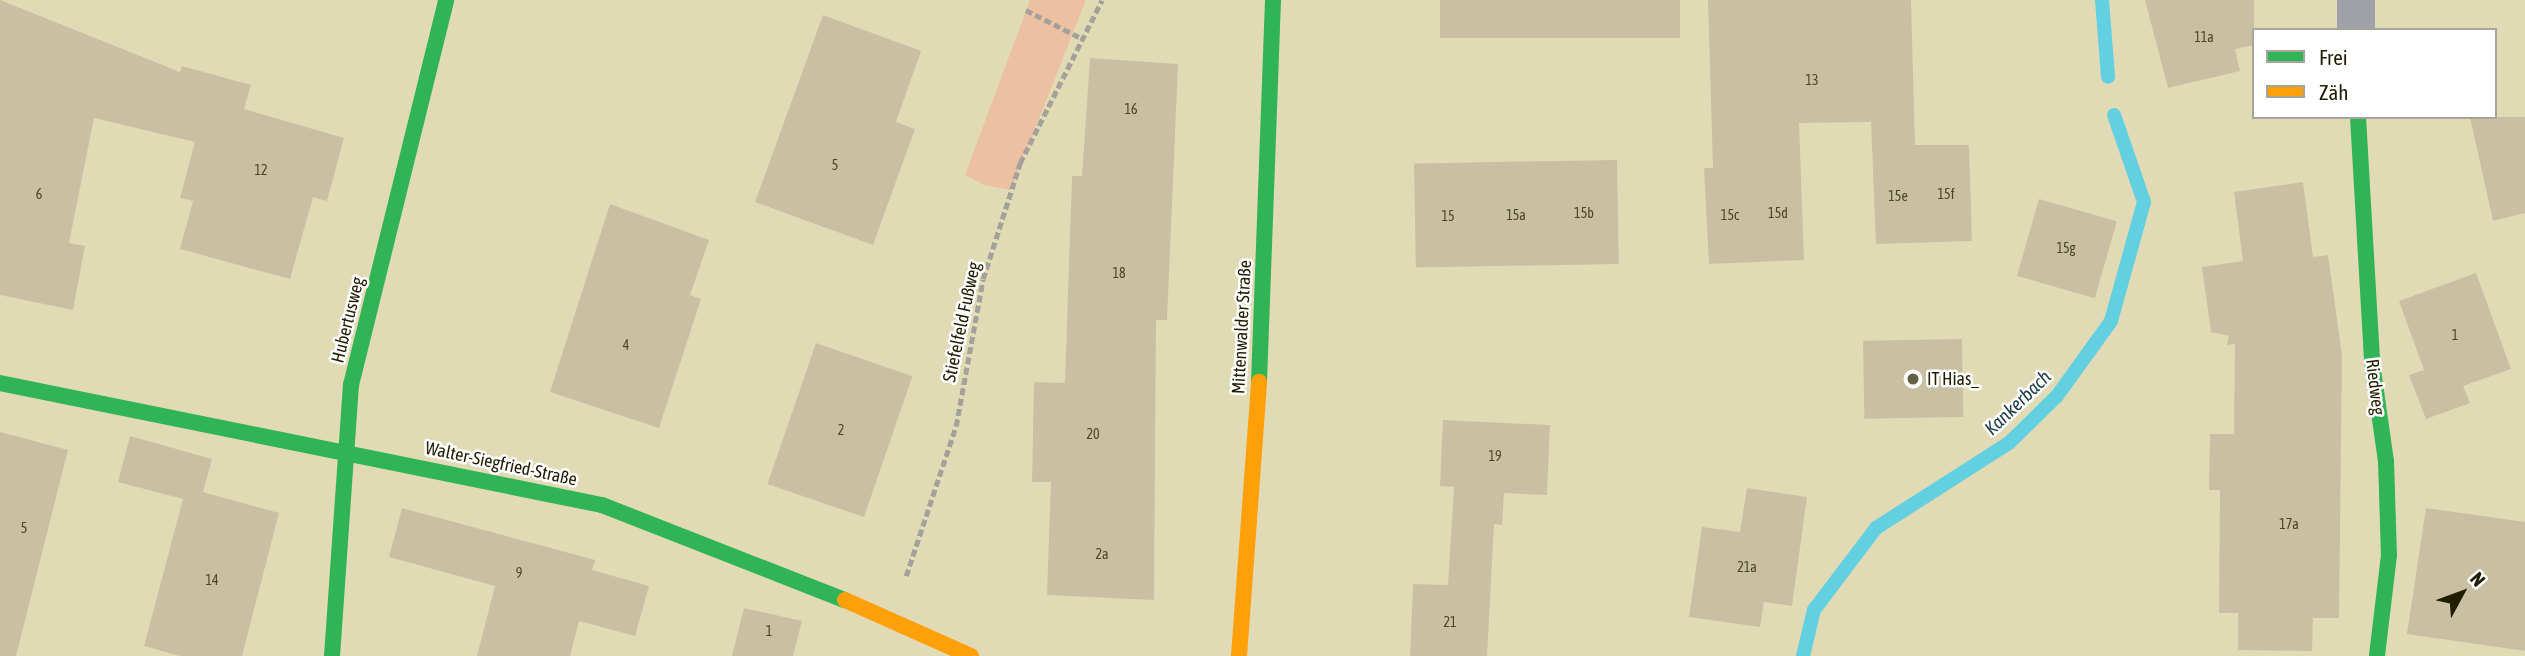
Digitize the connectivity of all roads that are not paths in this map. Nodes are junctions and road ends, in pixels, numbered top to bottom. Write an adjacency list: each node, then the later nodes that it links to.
1 (446, 0): 7 (street, Hubertusweg)
2 (1273, 0): 10 (street, Mittenwalder Straße)
3 (2356, 0): 4 (street)
4 (2356, 28)
5 (2358, 119): 11 (street, Riedweg)
6 (0, 383): 7 (street, Walter-Siegfried-Straße)
7 (346, 450): 8 (street, Hubertusweg); 9 (street, Walter-Siegfried-Straße)
8 (332, 656)
9 (971, 656)
10 (1238, 656)
11 (2377, 656)

